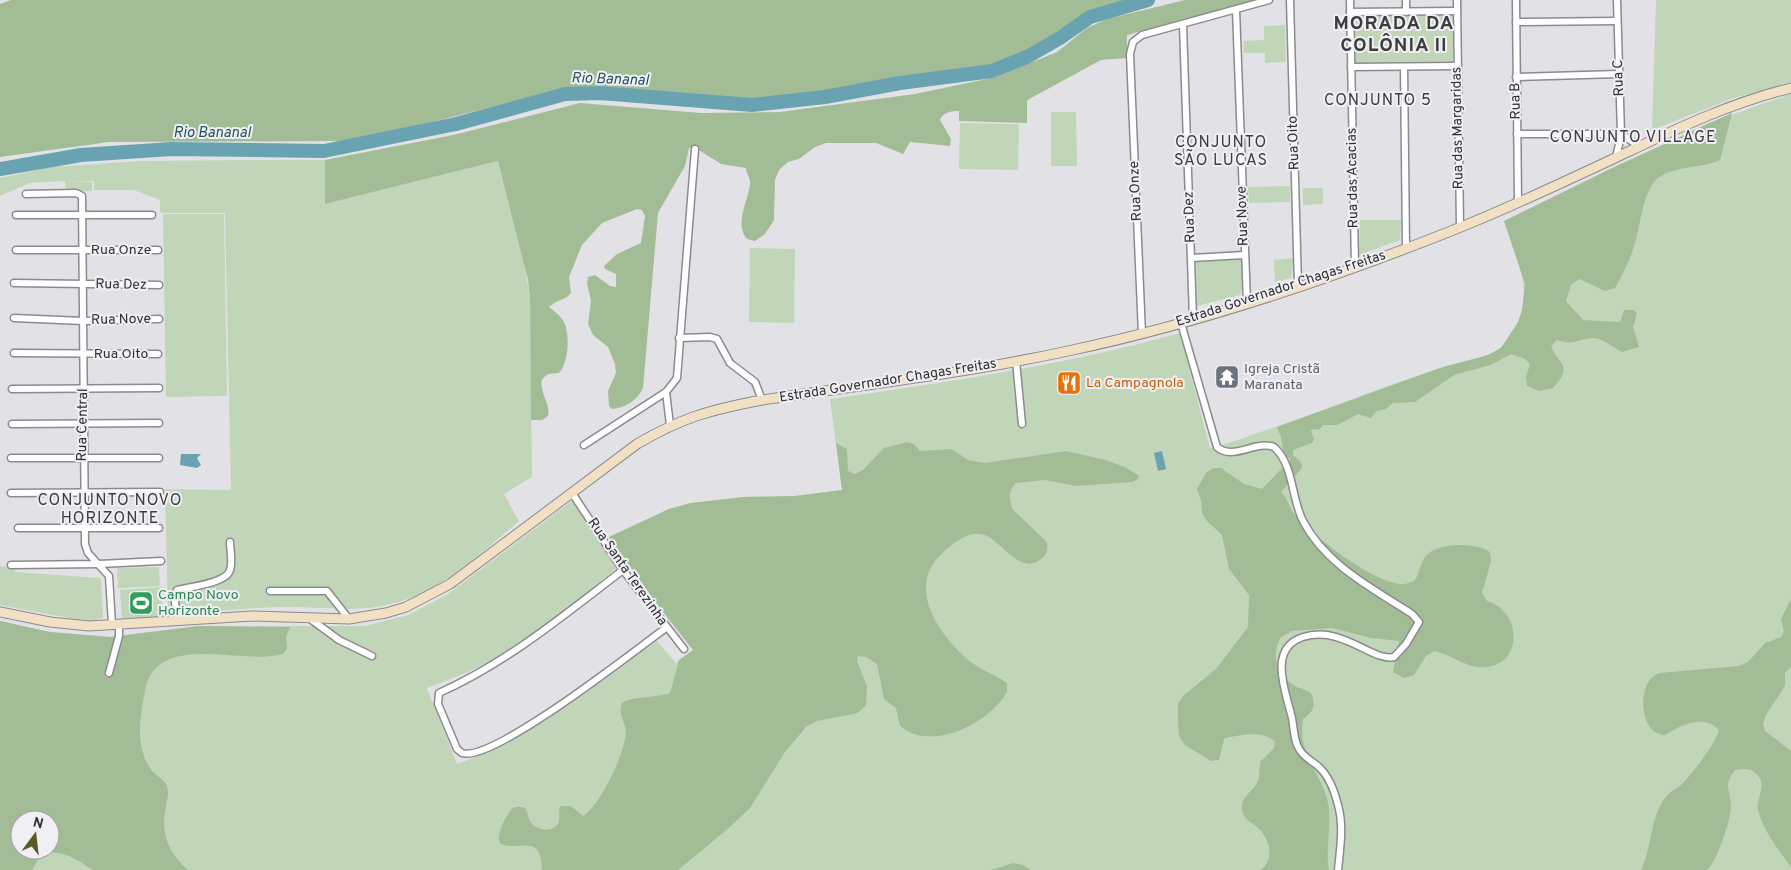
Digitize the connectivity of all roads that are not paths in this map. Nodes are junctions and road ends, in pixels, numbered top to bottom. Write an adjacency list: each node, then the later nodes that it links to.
1 (1269, 0): 8 (street)
2 (1290, 0): 42 (street, Rua Oito)
3 (1350, 0): 10 (street, Rua das Acacias)
4 (1406, 0): 11 (street)
5 (1457, 0): 9 (street, Rua das Margaridas)
6 (1516, 0): 13 (street, Rua B)
7 (1617, 0): 12 (street, Rua C)
8 (1236, 10): 14 (street); 36 (street, Rua Nove)
9 (1458, 11): 11 (street); 15 (street, Rua das Margaridas)
10 (1350, 12): 11 (street); 16 (street, Rua das Acacias)
11 (1406, 12)
12 (1617, 21): 13 (street); 18 (street, Rua C)
13 (1516, 22): 19 (street, Rua B)
14 (1183, 25): 37 (street, Rua Dez); 49 (street, Rua Onze)
15 (1457, 66): 17 (street); 31 (street, Rua das Margaridas)
16 (1351, 67): 17 (street); 38 (street, Rua das Acacias)
17 (1404, 67): 32 (street)
18 (1619, 74): 19 (street); 22 (street, Rua C)
19 (1516, 77): 21 (street, Rua B)
20 (1791, 88): 23 (main road, Estrada Governador Chagas Freitas)
21 (1517, 134): 22 (street); 27 (street, Rua B)
22 (1621, 135): 23 (street); 25 (street, Rua C)
23 (1639, 146): 25 (main road, Estrada Governador Chagas Freitas)
24 (695, 149): 50 (street)
25 (1616, 157): 27 (main road, Estrada Governador Chagas Freitas)
26 (26, 194): 28 (street)
27 (1518, 202): 31 (main road, Estrada Governador Chagas Freitas)
28 (82, 213): 29 (street); 30 (street); 34 (street, Rua Central)
29 (16, 215)
30 (152, 215)
31 (1460, 227): 32 (main road, Estrada Governador Chagas Freitas)
32 (1406, 246): 38 (main road, Estrada Governador Chagas Freitas)
33 (16, 250): 34 (street, Rua Onze)
34 (83, 250): 35 (street, Rua Onze); 40 (street, Rua Central)
35 (158, 250)
36 (1244, 254): 37 (street); 43 (street, Rua Nove)
37 (1192, 258): 45 (street, Rua Dez)
38 (1355, 266): 42 (main road, Estrada Governador Chagas Freitas)
39 (14, 283): 40 (street, Rua Dez)
40 (83, 284): 41 (street, Rua Dez); 47 (street, Rua Central)
41 (159, 285)
42 (1298, 286): 43 (main road, Estrada Governador Chagas Freitas)
43 (1247, 302): 45 (main road, Estrada Governador Chagas Freitas)
44 (14, 318): 47 (street, Rua Nove)
45 (1193, 319): 48 (main road, Estrada Governador Chagas Freitas)
46 (159, 320): 47 (street, Rua Nove)
47 (84, 321): 52 (street, Rua Central)
48 (1181, 323): 49 (main road, Estrada Governador Chagas Freitas); 91 (street)
49 (1142, 334): 54 (main road, Estrada Governador Chagas Freitas)
50 (679, 338): 58 (street); 59 (street)
51 (14, 353): 52 (street, Rua Oito)
52 (84, 354): 53 (street, Rua Oito); 57 (street, Rua Central)
53 (158, 354)
54 (1016, 361): 59 (main road, Estrada Governador Chagas Freitas); 63 (street)
55 (159, 388): 57 (street)
56 (12, 389): 57 (street)
57 (84, 390): 62 (street, Rua Central)
58 (666, 392): 64 (street); 65 (street)
59 (762, 400): 64 (main road, Estrada Governador Chagas Freitas)
60 (159, 423): 62 (street)
61 (12, 424): 62 (street)
62 (83, 424): 68 (street, Rua Central)
63 (1022, 424)
64 (670, 425): 72 (main road, Estrada Governador Chagas Freitas)
65 (584, 445)
66 (11, 458): 68 (street)
67 (159, 458): 68 (street)
68 (83, 459): 71 (street, Rua Central)
69 (160, 492): 71 (street)
70 (11, 493): 71 (street)
71 (83, 493): 75 (street, Rua Central)
72 (572, 493): 80 (street, Rua Santa Terezinha); 84 (main road, Estrada Governador Chagas Freitas)
73 (18, 528): 75 (street)
74 (159, 528): 75 (street)
75 (84, 529): 78 (street, Rua Central)
76 (230, 542): 85 (street)
77 (162, 561): 78 (street)
78 (99, 564): 79 (street); 86 (street, Rua Central)
79 (11, 565)
80 (623, 570): 87 (street, Rua Santa Terezinha); 87 (street)
81 (270, 591): 84 (street)
82 (0, 612): 86 (main road, Estrada Governador Chagas Freitas)
83 (308, 617): 84 (main road, Estrada Governador Chagas Freitas); 85 (main road, Estrada Governador Chagas Freitas); 89 (street)
84 (349, 619)
85 (182, 620): 86 (main road, Estrada Governador Chagas Freitas)
86 (115, 625): 90 (street, Rua Central)
87 (666, 628): 88 (street, Rua Santa Terezinha)
88 (684, 649)
89 (372, 656)
90 (109, 674)
91 (1338, 870)

